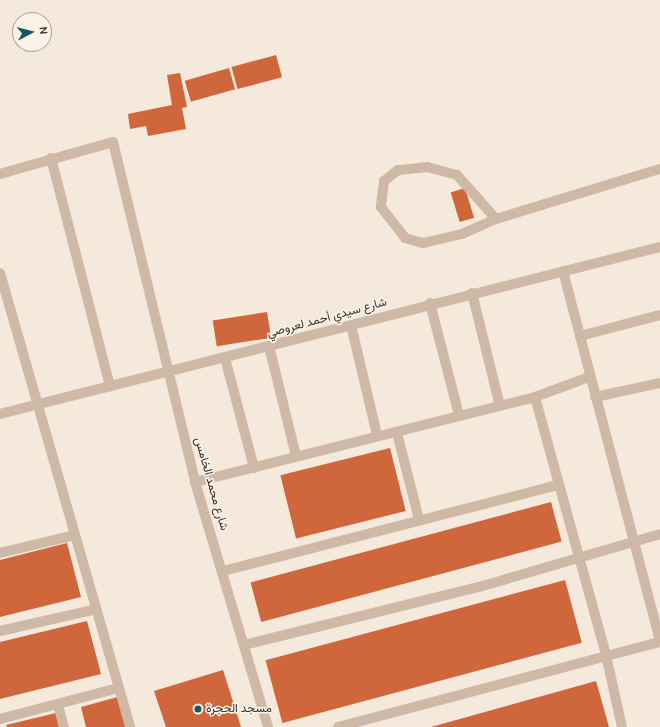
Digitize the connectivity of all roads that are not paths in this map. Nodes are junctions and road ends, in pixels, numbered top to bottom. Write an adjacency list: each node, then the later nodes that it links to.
1 (51, 158): 3 (street); 15 (street, شارع محمد الخامس); 18 (street)
2 (660, 169): 4 (street)
3 (0, 174)
4 (496, 219): 4 (street)
5 (660, 247): 6 (street, شارع سيدي أحمد لعروصي)
6 (563, 271): 8 (street, شارع سيدي أحمد لعروصي); 12 (street)
7 (0, 273): 21 (street)
8 (472, 293): 9 (street, شارع سيدي أحمد لعروصي); 22 (street)
9 (430, 303): 11 (street, شارع سيدي أحمد لعروصي); 24 (street)
10 (660, 315): 12 (street)
11 (352, 325): 13 (street, شارع سيدي أحمد لعروصي); 26 (street)
12 (580, 336): 16 (street)
13 (269, 346): 14 (street, شارع سيدي أحمد لعروصي); 27 (street)
14 (225, 358): 15 (street, شارع سيدي أحمد لعروصي); 28 (street)
15 (167, 371): 18 (street, شارع سيدي أحمد لعروصي); 29 (street, شارع محمد الخامس)
16 (589, 377): 19 (street); 20 (street)
17 (660, 383): 20 (street)
18 (110, 386): 21 (street, شارع سيدي أحمد لعروصي)
19 (535, 397): 22 (street); 30 (street)
20 (595, 397): 34 (street)
21 (37, 405): 23 (street, شارع سيدي أحمد لعروصي); 33 (street)
22 (500, 406): 24 (street)
23 (0, 414)
24 (459, 415): 25 (street)
25 (397, 433): 26 (street); 31 (street)
26 (377, 435): 27 (street)
27 (296, 456): 28 (street)
28 (254, 468): 29 (street)
29 (195, 482): 37 (street, شارع محمد الخامس)
30 (559, 485): 31 (street); 36 (street)
31 (419, 519): 37 (street)
32 (660, 534): 34 (street)
33 (75, 535): 35 (street); 38 (street)
34 (631, 541): 36 (street); 40 (street)
35 (0, 552)
36 (578, 557): 41 (street); 42 (street)
37 (222, 571): 41 (street, شارع محمد الخامس)
38 (97, 608): 39 (street); 43 (street)
39 (0, 630)
40 (660, 641): 42 (street)
41 (244, 645): 48 (street, شارع محمد الخامس)
42 (606, 655): 49 (street); 50 (street)
43 (118, 688): 44 (street); 47 (street)
44 (58, 705): 45 (street); 46 (street)
45 (0, 719)
46 (64, 727)
47 (130, 727)
48 (268, 727)
49 (338, 727)
50 (622, 727)

